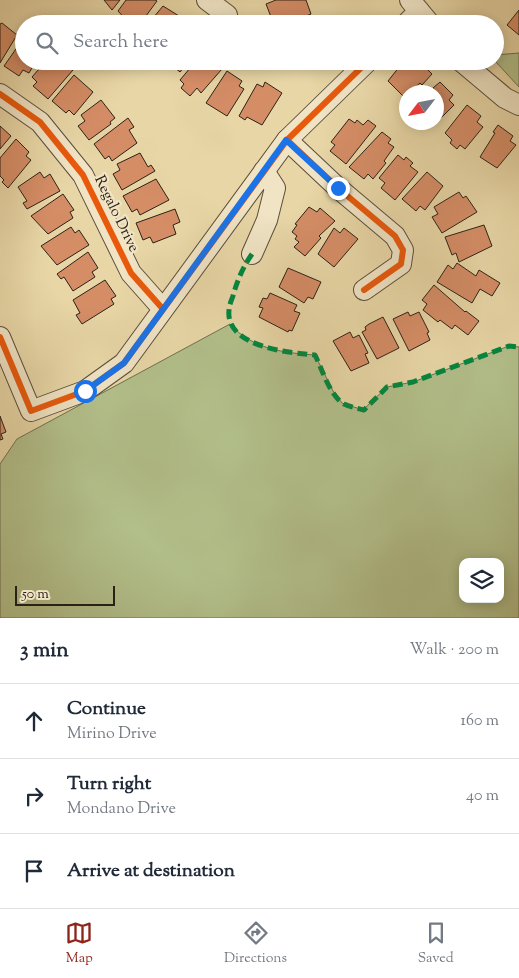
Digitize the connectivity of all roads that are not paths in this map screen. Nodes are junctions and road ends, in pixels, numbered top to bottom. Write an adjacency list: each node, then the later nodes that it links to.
1 (208, 0): 2 (street)
2 (227, 15)
3 (359, 70): 7 (street)
4 (472, 70): 6 (street)
5 (0, 94): 11 (street, Regalo Drive)
6 (519, 105)
7 (286, 140): 8 (street); 10 (street)
8 (264, 171): 9 (street); 11 (street)
9 (252, 254)
10 (364, 290)
11 (162, 308): 12 (street)
12 (0, 337)

